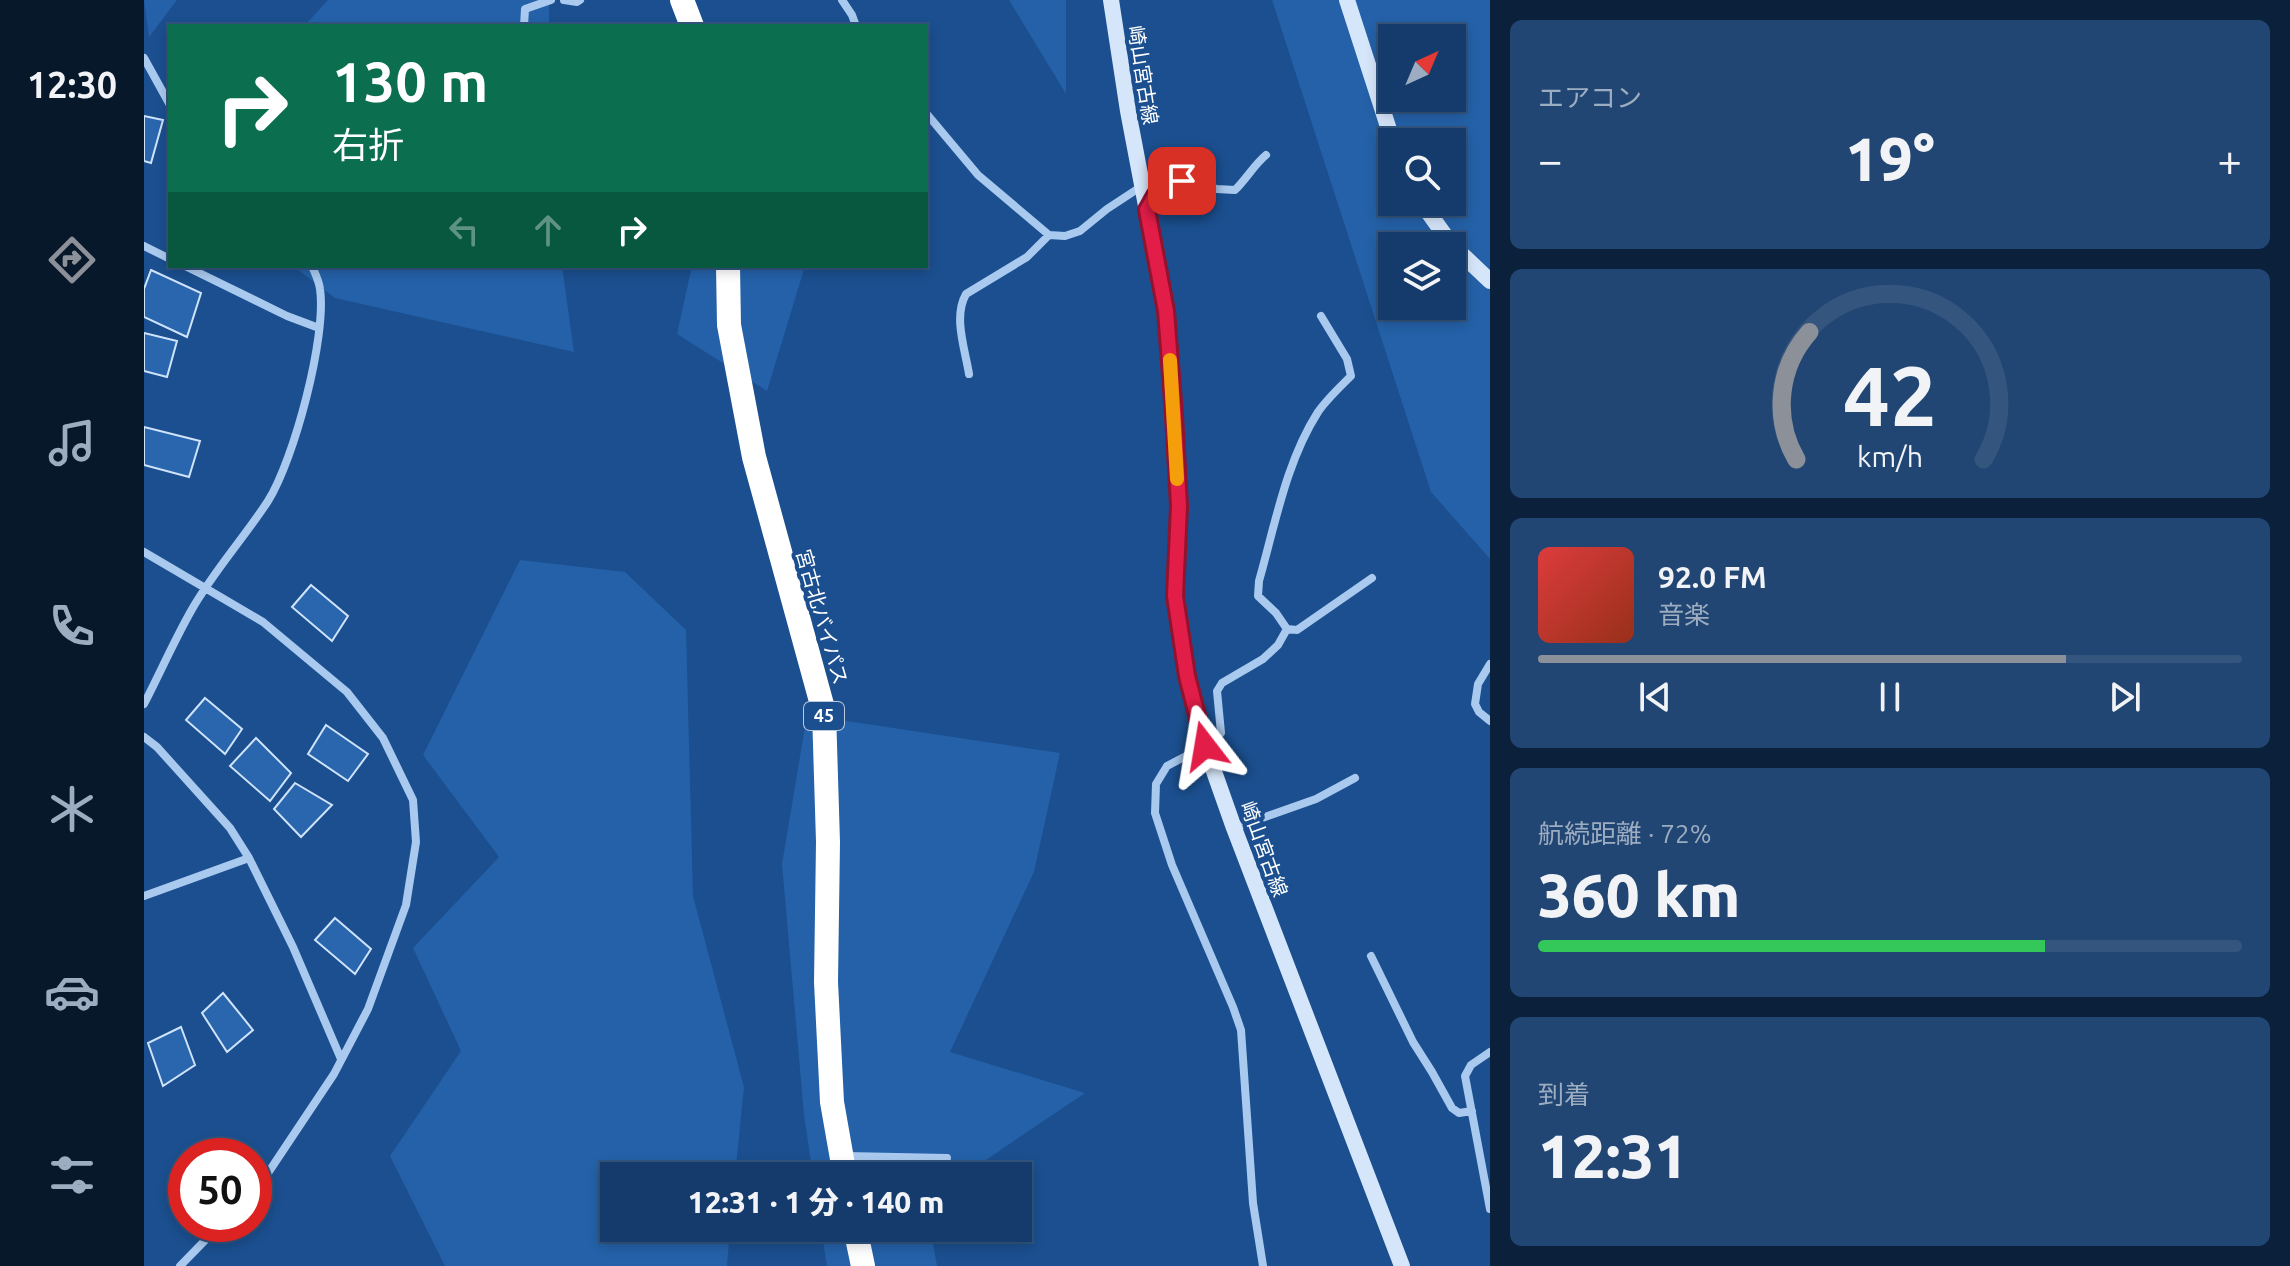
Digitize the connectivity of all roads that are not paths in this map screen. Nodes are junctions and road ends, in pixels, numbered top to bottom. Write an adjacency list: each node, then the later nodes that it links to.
1 (551, 0): 8 (street)
2 (564, 0): 3 (street)
3 (580, 0)
4 (682, 0): 9 (highway)
5 (842, 0): 10 (street)
6 (1111, 0): 16 (main road, 崎山宮古線)
7 (1347, 0): 14 (main road)
8 (524, 24)
9 (691, 24)
10 (855, 24)
11 (144, 58): 12 (street)
12 (168, 101)
13 (928, 115): 19 (street)
14 (1388, 128)
15 (1266, 155): 17 (street)
16 (1143, 186): 17 (main road, 崎山宮古線); 19 (street)
17 (1147, 210): 37 (main road, 崎山宮古線)
18 (1431, 216): 25 (main road)
19 (1049, 235): 28 (street)
20 (144, 246): 21 (street)
21 (168, 258)
22 (189, 268): 27 (street)
23 (313, 268): 27 (street)
24 (728, 268): 48 (highway, 宮古北バイパス / 45)
25 (1490, 281)
26 (1321, 316): 32 (street)
27 (319, 328): 31 (street)
28 (969, 374)
29 (144, 552): 31 (street)
30 (1372, 578): 32 (street)
31 (206, 588): 34 (street); 44 (street)
32 (1287, 629): 37 (street)
33 (1490, 664): 35 (street)
34 (144, 704)
35 (1490, 721)
36 (144, 737): 40 (street)
37 (1205, 746): 39 (main road, 崎山宮古線); 57 (street)
38 (1355, 778): 39 (street)
39 (1234, 828): 58 (main road, 崎山宮古線)
40 (249, 858): 41 (street); 44 (street)
41 (144, 896)
42 (1371, 956): 45 (street)
43 (1490, 1052): 45 (street)
44 (341, 1059): 51 (street)
45 (1472, 1111): 52 (street)
46 (922, 1158): 47 (street); 49 (street); 50 (street)
47 (947, 1158)
48 (842, 1162)
49 (882, 1162)
50 (922, 1162)
51 (272, 1167)
52 (1490, 1209)
53 (203, 1242): 55 (street)
54 (858, 1242): 56 (highway)
55 (180, 1266)
56 (863, 1266)
57 (1263, 1266)
58 (1402, 1266)

